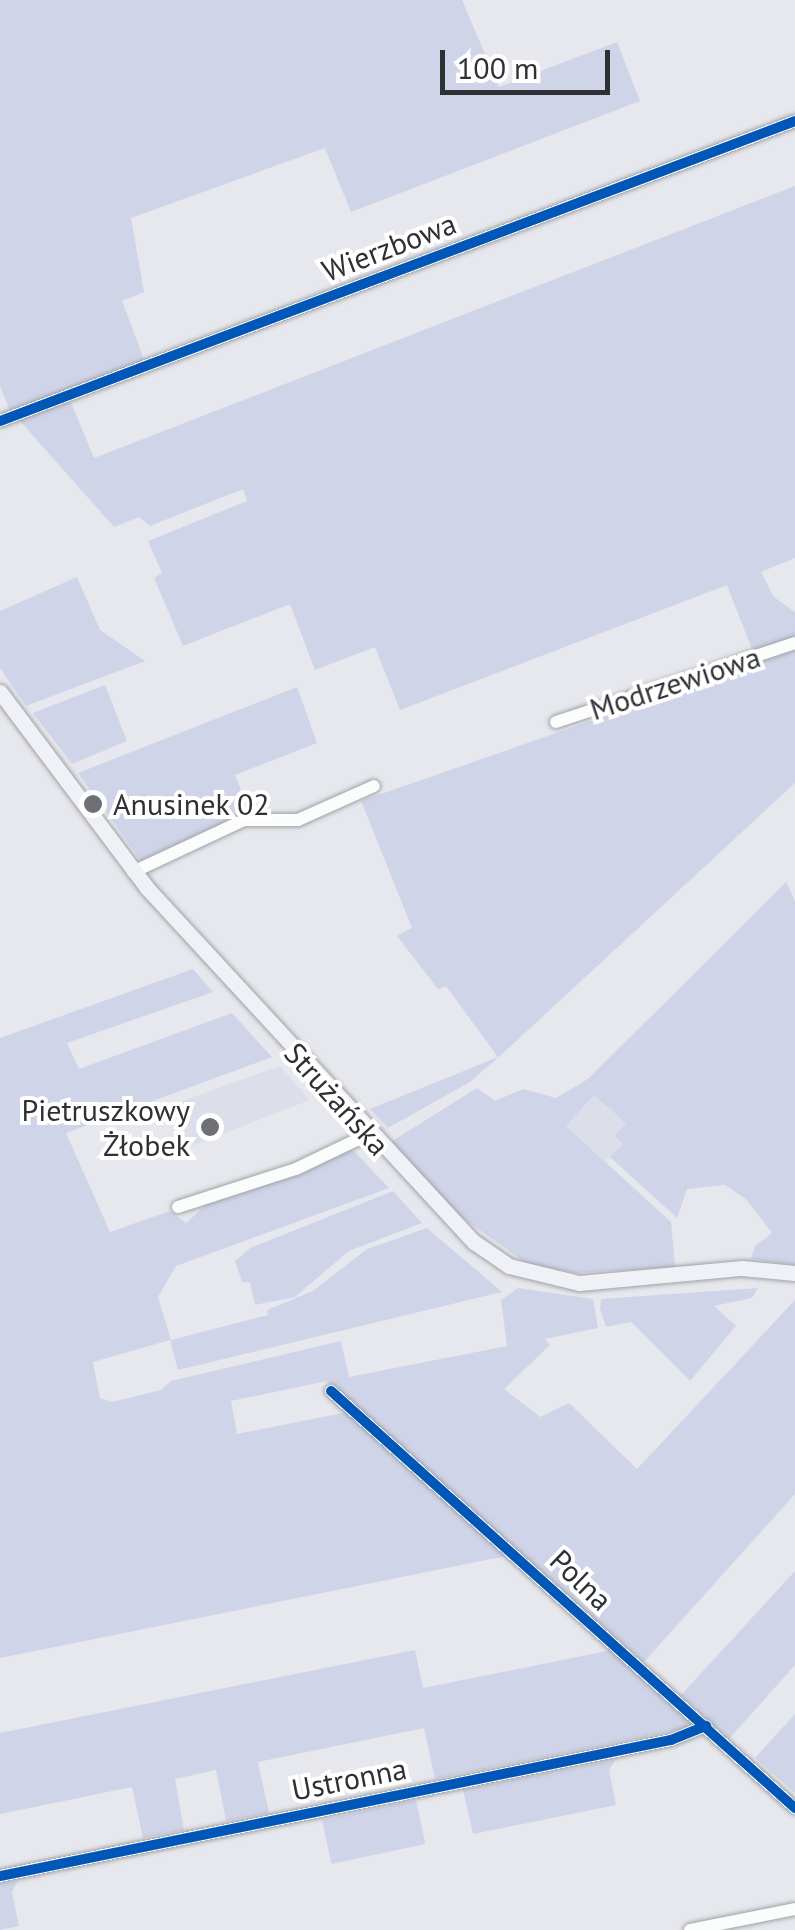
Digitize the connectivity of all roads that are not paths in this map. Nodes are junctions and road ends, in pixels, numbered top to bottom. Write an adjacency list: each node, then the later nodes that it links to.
1 (795, 121): 2 (street, Wierzbowa)
2 (0, 422)
3 (795, 643): 5 (street, Modrzewiowa)
4 (0, 692): 7 (main road, Strużańska)
5 (556, 722)
6 (374, 786): 7 (street)
7 (134, 872): 8 (main road, Strużańska)
8 (369, 1134): 9 (street); 10 (main road, Strużańska)
9 (178, 1207)
10 (795, 1272)
11 (330, 1390): 12 (street, Polna)
12 (706, 1726): 13 (street, Polna); 14 (street, Ustronna)
13 (795, 1808)
14 (0, 1876)
15 (795, 1909): 16 (street)
16 (690, 1930)

